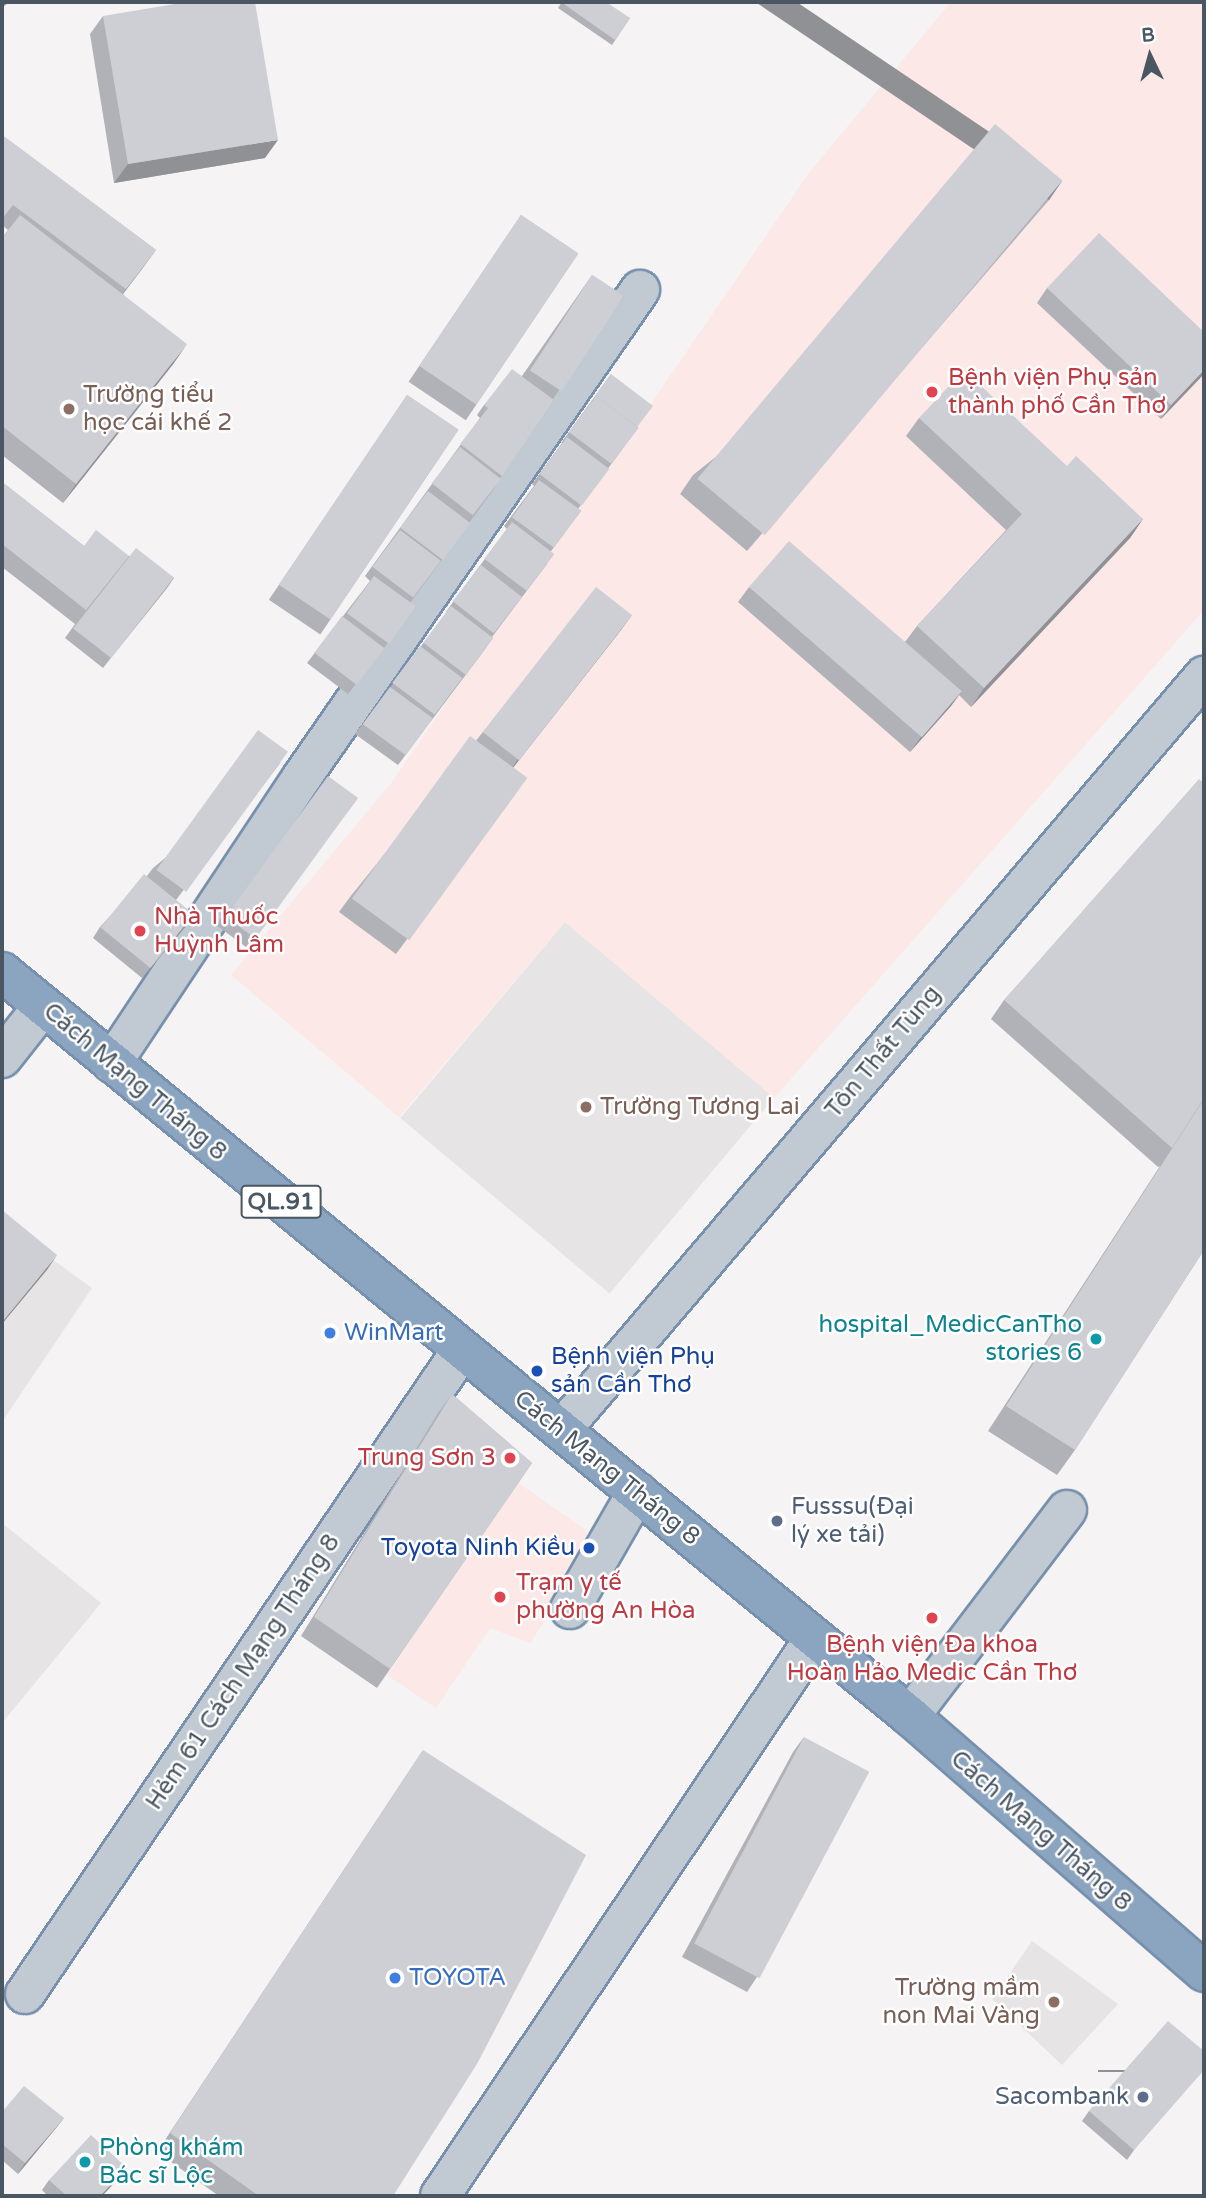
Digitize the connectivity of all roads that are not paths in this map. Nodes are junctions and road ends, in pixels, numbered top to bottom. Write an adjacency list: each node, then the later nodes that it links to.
1 (640, 290): 6 (street)
2 (1204, 676): 8 (street, Tôn Thất Tùng)
3 (2, 972): 4 (highway, Cách Mạng Tháng 8 / QL.91)
4 (43, 1006): 5 (street); 6 (highway, Cách Mạng Tháng 8 / QL.91)
5 (2, 1058)
6 (112, 1063): 7 (highway, Cách Mạng Tháng 8 / QL.91)
7 (461, 1351): 8 (highway, Cách Mạng Tháng 8 / QL.91); 15 (street, Hẻm 61 Cách Mạng Tháng 8)
8 (562, 1429): 9 (highway, Cách Mạng Tháng 8 / QL.91)
9 (637, 1492): 11 (street); 12 (highway, Cách Mạng Tháng 8 / QL.91)
10 (1067, 1510): 13 (street)
11 (570, 1609)
12 (814, 1639): 13 (highway, Cách Mạng Tháng 8 / QL.91); 16 (street)
13 (910, 1716): 14 (highway, Cách Mạng Tháng 8 / QL.91)
14 (1204, 1972)
15 (25, 1994)
16 (440, 2196)

